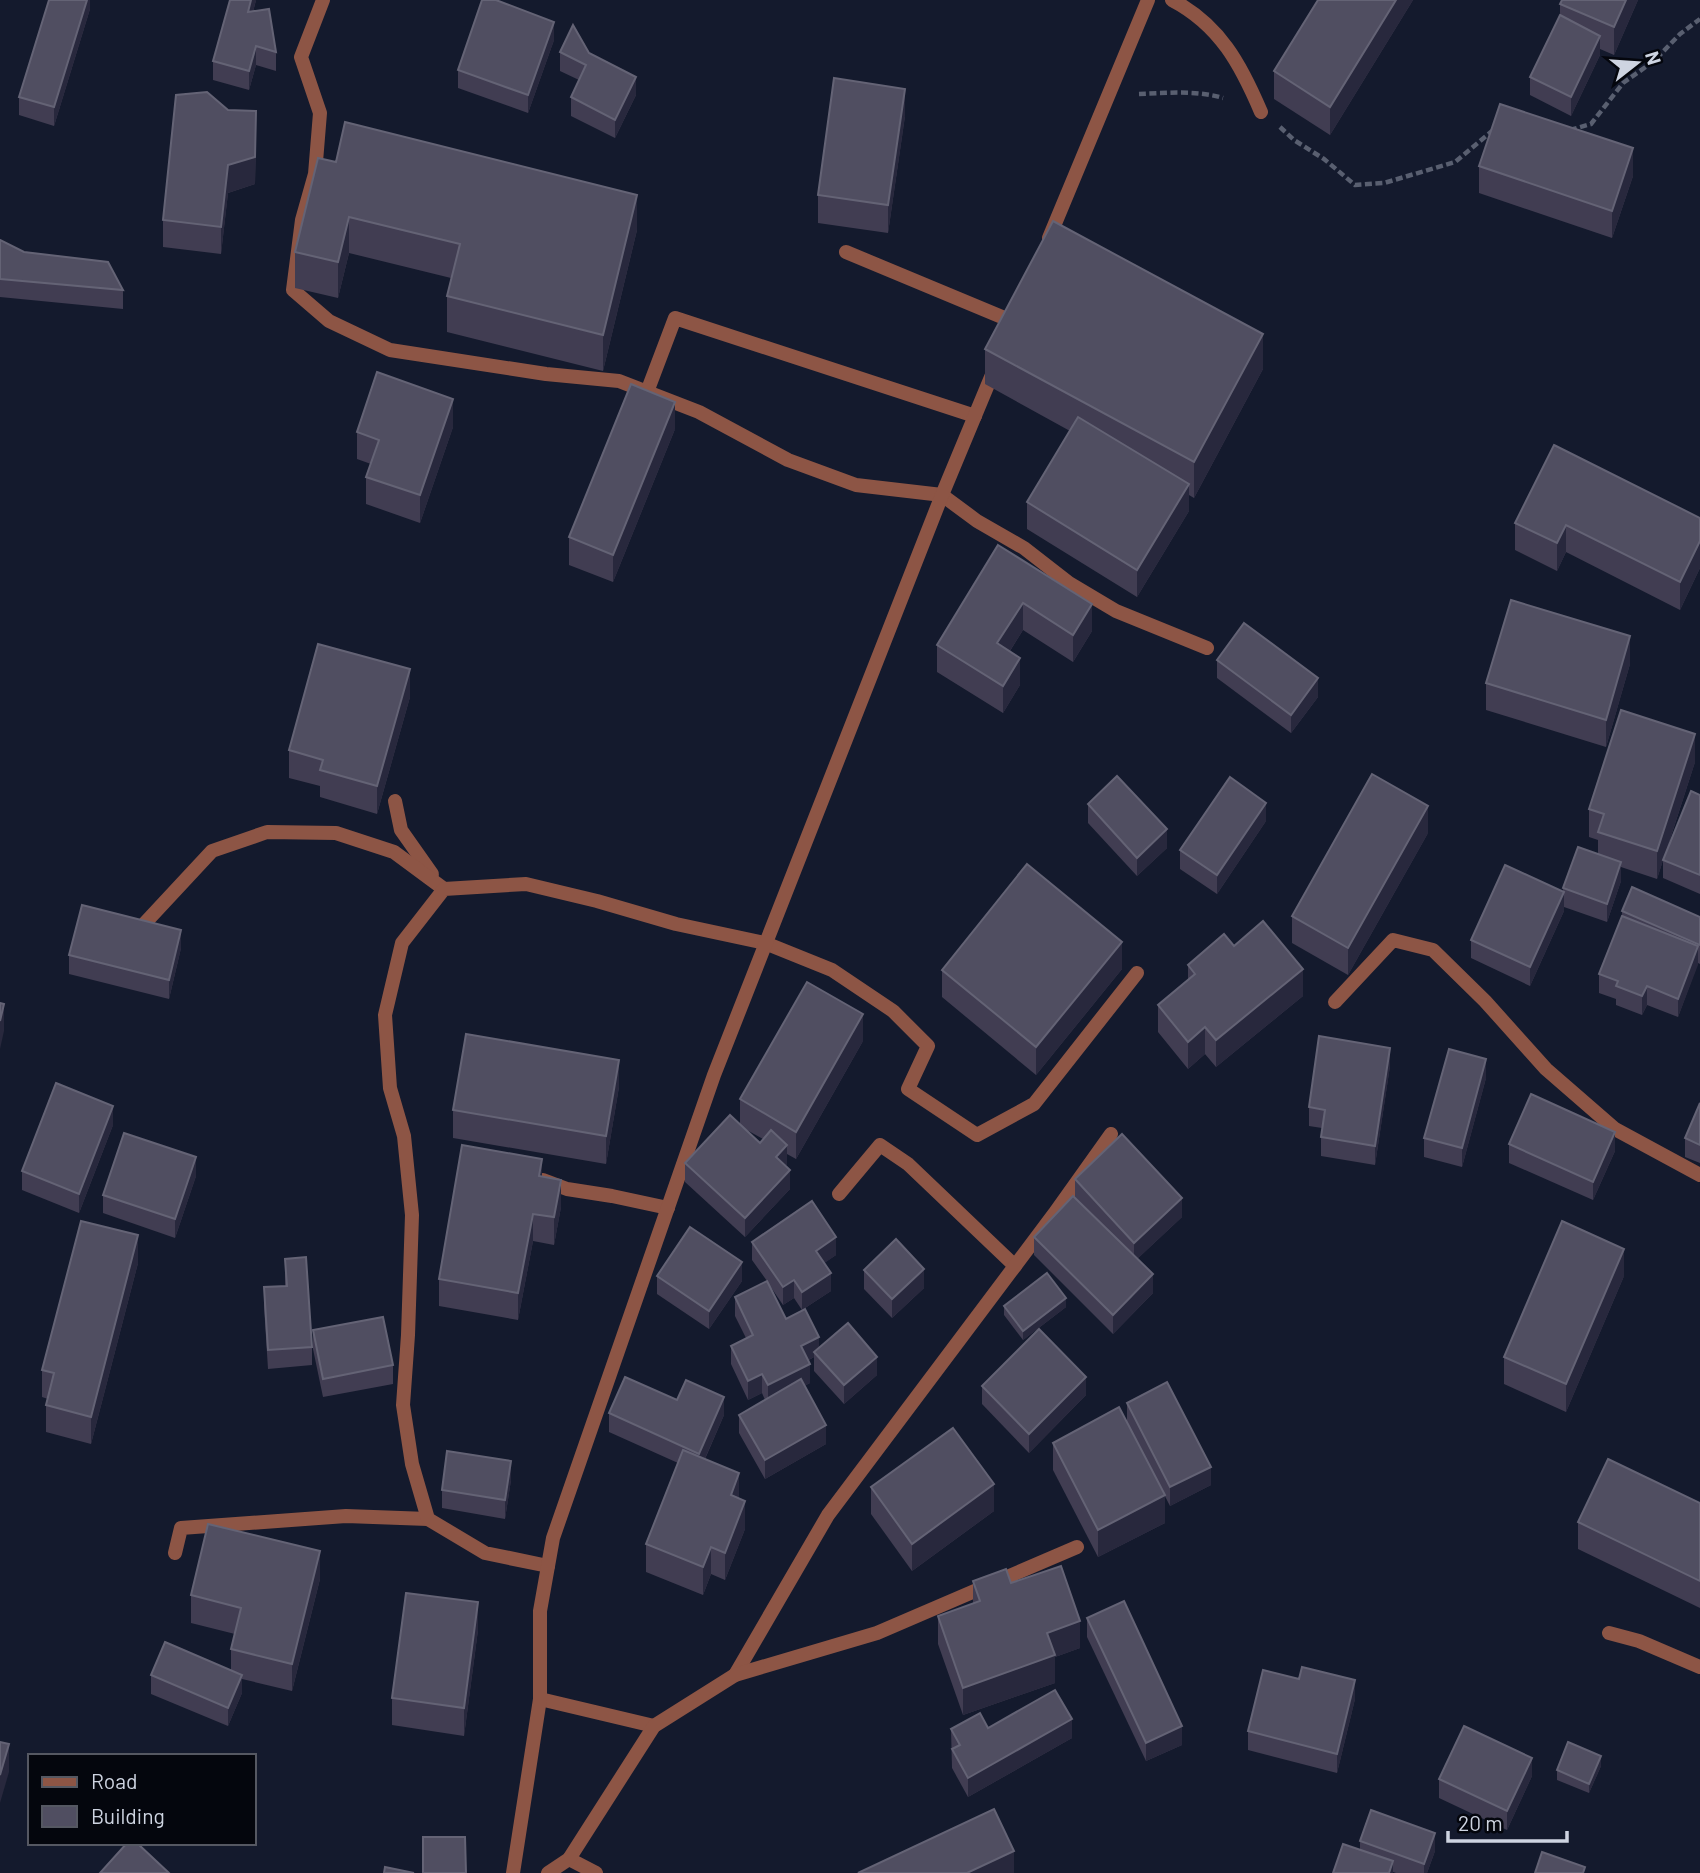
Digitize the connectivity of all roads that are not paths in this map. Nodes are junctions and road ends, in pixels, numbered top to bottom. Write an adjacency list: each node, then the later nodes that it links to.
1 (323, 0): 9 (street)
2 (1148, 0): 5 (street)
3 (1172, 0): 4 (street)
4 (1262, 112)
5 (1046, 246)
6 (846, 253): 7 (street)
7 (1014, 321)
8 (1000, 357): 10 (street)
9 (647, 391): 10 (street); 11 (street)
10 (975, 416): 11 (street)
11 (942, 495): 12 (street); 16 (street)
12 (1207, 648)
13 (396, 801): 14 (street)
14 (444, 889): 15 (street); 16 (street); 25 (street)
15 (145, 923)
16 (765, 943): 17 (street); 23 (street)
17 (1137, 973)
18 (1335, 1002): 21 (street)
19 (1111, 1134): 24 (street)
20 (526, 1174): 23 (street)
21 (1700, 1175)
22 (839, 1194): 24 (street)
23 (668, 1208): 28 (street)
24 (1016, 1266): 31 (street)
25 (428, 1519): 27 (street); 28 (street)
26 (1077, 1547): 31 (street)
27 (175, 1553)
28 (548, 1566): 32 (street)
29 (1609, 1633): 30 (street)
30 (1700, 1667)
31 (734, 1675): 33 (street)
32 (540, 1699): 33 (street); 35 (street)
33 (654, 1726): 34 (street)
34 (569, 1859): 36 (street); 37 (street)
35 (513, 1873)
36 (548, 1873)
37 (596, 1873)

